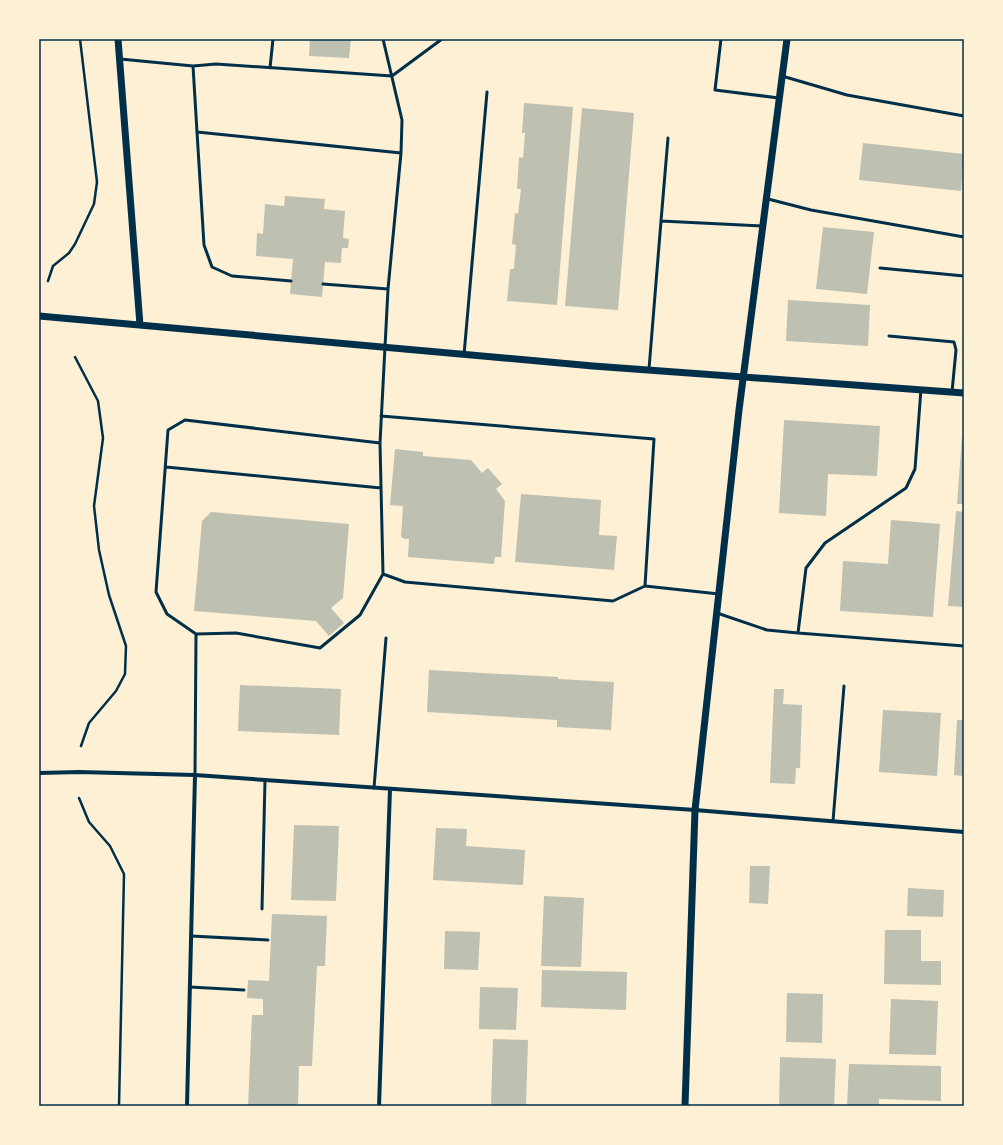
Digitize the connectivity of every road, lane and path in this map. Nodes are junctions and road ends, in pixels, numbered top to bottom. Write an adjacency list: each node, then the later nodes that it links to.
1 (80, 39): 25 (path)
2 (118, 39): 8 (street)
3 (273, 39): 10 (lane)
4 (383, 39): 11 (lane)
5 (442, 39): 11 (lane)
6 (721, 39): 14 (lane)
7 (786, 39): 12 (street)
8 (120, 59): 9 (lane); 30 (street)
9 (193, 66): 10 (lane); 16 (lane)
10 (270, 68): 11 (lane)
11 (392, 76): 18 (lane)
12 (782, 76): 14 (street); 15 (lane)
13 (488, 92): 33 (lane)
14 (779, 98): 19 (street)
15 (964, 116)
16 (197, 132): 18 (lane); 26 (lane)
17 (668, 138): 20 (lane)
18 (401, 153): 28 (lane)
19 (766, 198): 21 (street); 22 (lane)
20 (661, 221): 21 (lane); 35 (lane)
21 (762, 226): 36 (street)
22 (964, 237)
23 (880, 268): 24 (lane)
24 (964, 276)
25 (48, 281)
26 (291, 281)
27 (323, 284): 28 (lane)
28 (388, 289): 32 (lane)
29 (39, 316): 30 (street)
30 (140, 325): 32 (street)
31 (889, 336): 38 (lane)
32 (385, 347): 33 (street); 40 (lane)
33 (464, 355): 35 (street)
34 (75, 357): 53 (path)
35 (648, 370): 36 (street)
36 (743, 378): 37 (street); 46 (street)
37 (921, 389): 38 (street); 48 (lane)
38 (952, 392): 39 (street)
39 (964, 393)
40 (381, 416): 41 (lane); 45 (lane)
41 (380, 443): 42 (lane); 43 (lane)
42 (166, 467): 43 (lane); 49 (lane)
43 (381, 488): 44 (lane)
44 (382, 574): 45 (lane); 49 (lane)
45 (645, 586): 46 (lane)
46 (719, 594): 47 (street)
47 (717, 613): 48 (lane); 60 (street)
48 (798, 633): 51 (lane)
49 (196, 634): 55 (lane)
50 (386, 638): 57 (lane)
51 (964, 646)
52 (844, 686): 61 (lane)
53 (81, 746)
54 (39, 773): 55 (street)
55 (195, 775): 56 (street); 64 (street)
56 (265, 780): 57 (street); 63 (lane)
57 (374, 788): 58 (street)
58 (390, 789): 60 (street); 70 (street)
59 (79, 798): 68 (path)
60 (695, 810): 61 (street); 71 (street)
61 (833, 821): 62 (street)
62 (964, 832)
63 (262, 909)
64 (191, 936): 65 (lane); 66 (street)
65 (268, 940)
66 (190, 987): 67 (lane); 69 (street)
67 (244, 990)
68 (119, 1106)
69 (186, 1106)
70 (379, 1106)
71 (685, 1106)

